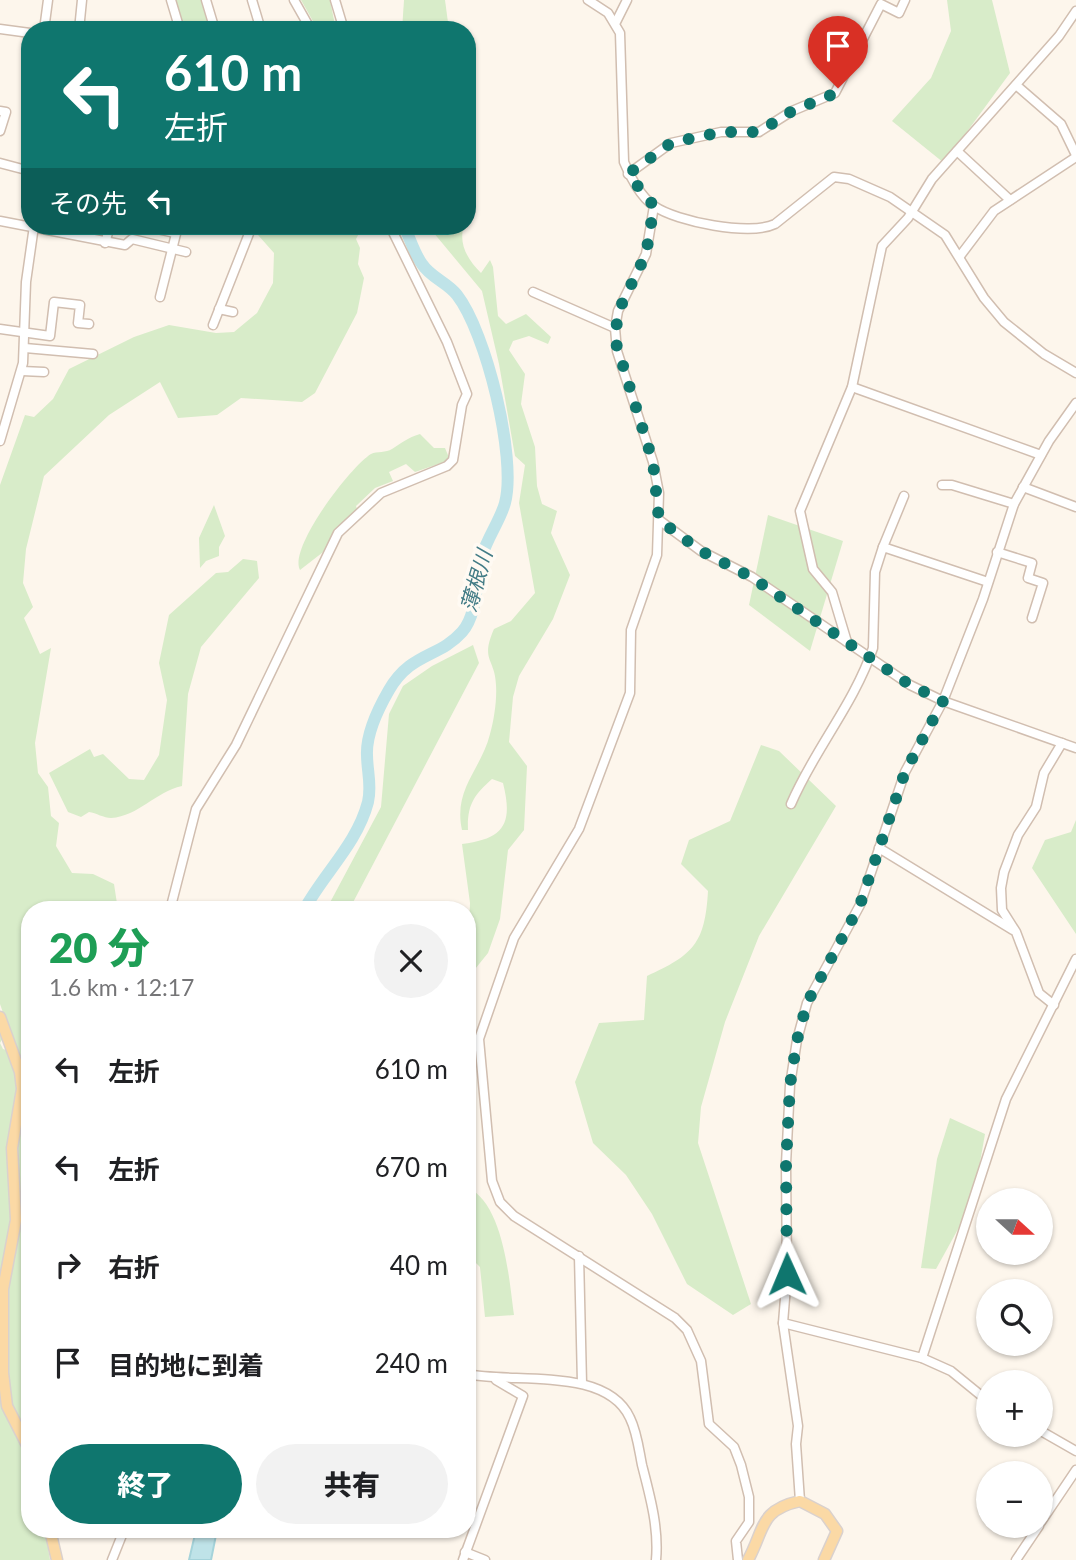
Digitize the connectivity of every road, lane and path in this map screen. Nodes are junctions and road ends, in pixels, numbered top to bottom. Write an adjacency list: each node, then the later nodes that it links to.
1 (48, 0): 12 (street)
2 (82, 0): 13 (street)
3 (171, 0): 14 (street)
4 (206, 0): 15 (street)
5 (252, 0): 16 (street)
6 (294, 0): 17 (street)
7 (335, 0): 18 (street)
8 (588, 0): 19 (street)
9 (627, 0): 19 (street)
10 (905, 0): 30 (street)
11 (1076, 11): 20 (street)
12 (45, 21)
13 (80, 21)
14 (177, 21)
15 (212, 21)
16 (258, 21)
17 (305, 21)
18 (341, 21)
19 (616, 22): 30 (street)
20 (1072, 25): 23 (street)
21 (0, 29): 22 (street)
22 (21, 32)
23 (1016, 85): 26 (street); 27 (street)
24 (0, 111): 25 (street)
25 (0, 131)
26 (957, 151): 31 (street); 33 (street)
27 (1076, 156): 31 (street)
28 (0, 163): 29 (street)
29 (21, 169)
30 (628, 174): 32 (street)
31 (1010, 200): 45 (street)
32 (654, 206): 33 (street); 52 (street)
33 (911, 211): 45 (street); 60 (street)
34 (0, 221): 35 (street)
35 (21, 225)
36 (33, 235): 54 (street)
37 (70, 235): 42 (street)
38 (107, 235): 42 (street)
39 (174, 235): 43 (street)
40 (248, 235): 48 (street)
41 (394, 235): 83 (street)
42 (105, 243): 43 (street)
43 (170, 247): 44 (street); 47 (street)
44 (186, 251)
45 (960, 256): 59 (street)
46 (533, 292): 52 (street)
47 (160, 297)
48 (219, 309): 49 (street); 51 (street)
49 (233, 312)
50 (89, 324): 54 (street)
51 (213, 325)
52 (615, 328): 71 (street)
53 (0, 329): 54 (street)
54 (24, 334): 55 (street)
55 (25, 348): 56 (street); 57 (street)
56 (93, 354)
57 (22, 370): 58 (street); 63 (street)
58 (44, 372)
59 (1076, 373)
60 (852, 387): 65 (street); 76 (street)
61 (1076, 403): 65 (street)
62 (0, 406): 63 (street)
63 (12, 408): 64 (street)
64 (0, 441)
65 (1041, 455): 67 (street)
66 (942, 485): 69 (street)
67 (1023, 487): 69 (street); 70 (street)
68 (904, 496): 72 (street)
69 (1014, 504): 73 (street)
70 (1076, 507)
71 (659, 520): 76 (street); 90 (street)
72 (883, 547): 74 (street); 77 (street)
73 (997, 552): 74 (street); 75 (street)
74 (988, 582): 78 (street)
75 (1032, 618)
76 (847, 642): 77 (street)
77 (870, 658): 78 (street); 81 (street)
78 (943, 701): 79 (street); 82 (street)
79 (1062, 743): 80 (street); 84 (street)
80 (1076, 748)
81 (791, 804)
82 (879, 848): 84 (street); 91 (street)
83 (172, 901)
84 (1016, 932): 86 (street)
85 (1076, 959): 86 (street)
86 (1054, 1005): 92 (street)
87 (0, 1017): 88 (main road)
88 (21, 1080)
89 (21, 1095): 97 (main road)
90 (579, 1256): 95 (street); 113 (street)
91 (783, 1323): 92 (street); 101 (street)
92 (922, 1358): 96 (street)
93 (476, 1376): 94 (street)
94 (496, 1380): 95 (street); 103 (street)
95 (582, 1383): 112 (street)
96 (976, 1391)
97 (21, 1433)
98 (1053, 1438): 99 (street)
99 (1076, 1451)
100 (1075, 1472): 102 (street)
101 (800, 1501): 114 (main road); 115 (main road)
102 (1053, 1505)
103 (476, 1523)
104 (52, 1538): 109 (main road)
105 (121, 1538): 110 (street)
106 (471, 1538): 108 (street)
107 (1031, 1538): 116 (street)
108 (464, 1556): 111 (street)
109 (57, 1560)
110 (112, 1560)
111 (485, 1560)
112 (656, 1560)
113 (738, 1560)
114 (748, 1560)
115 (824, 1560)
116 (1016, 1560)

